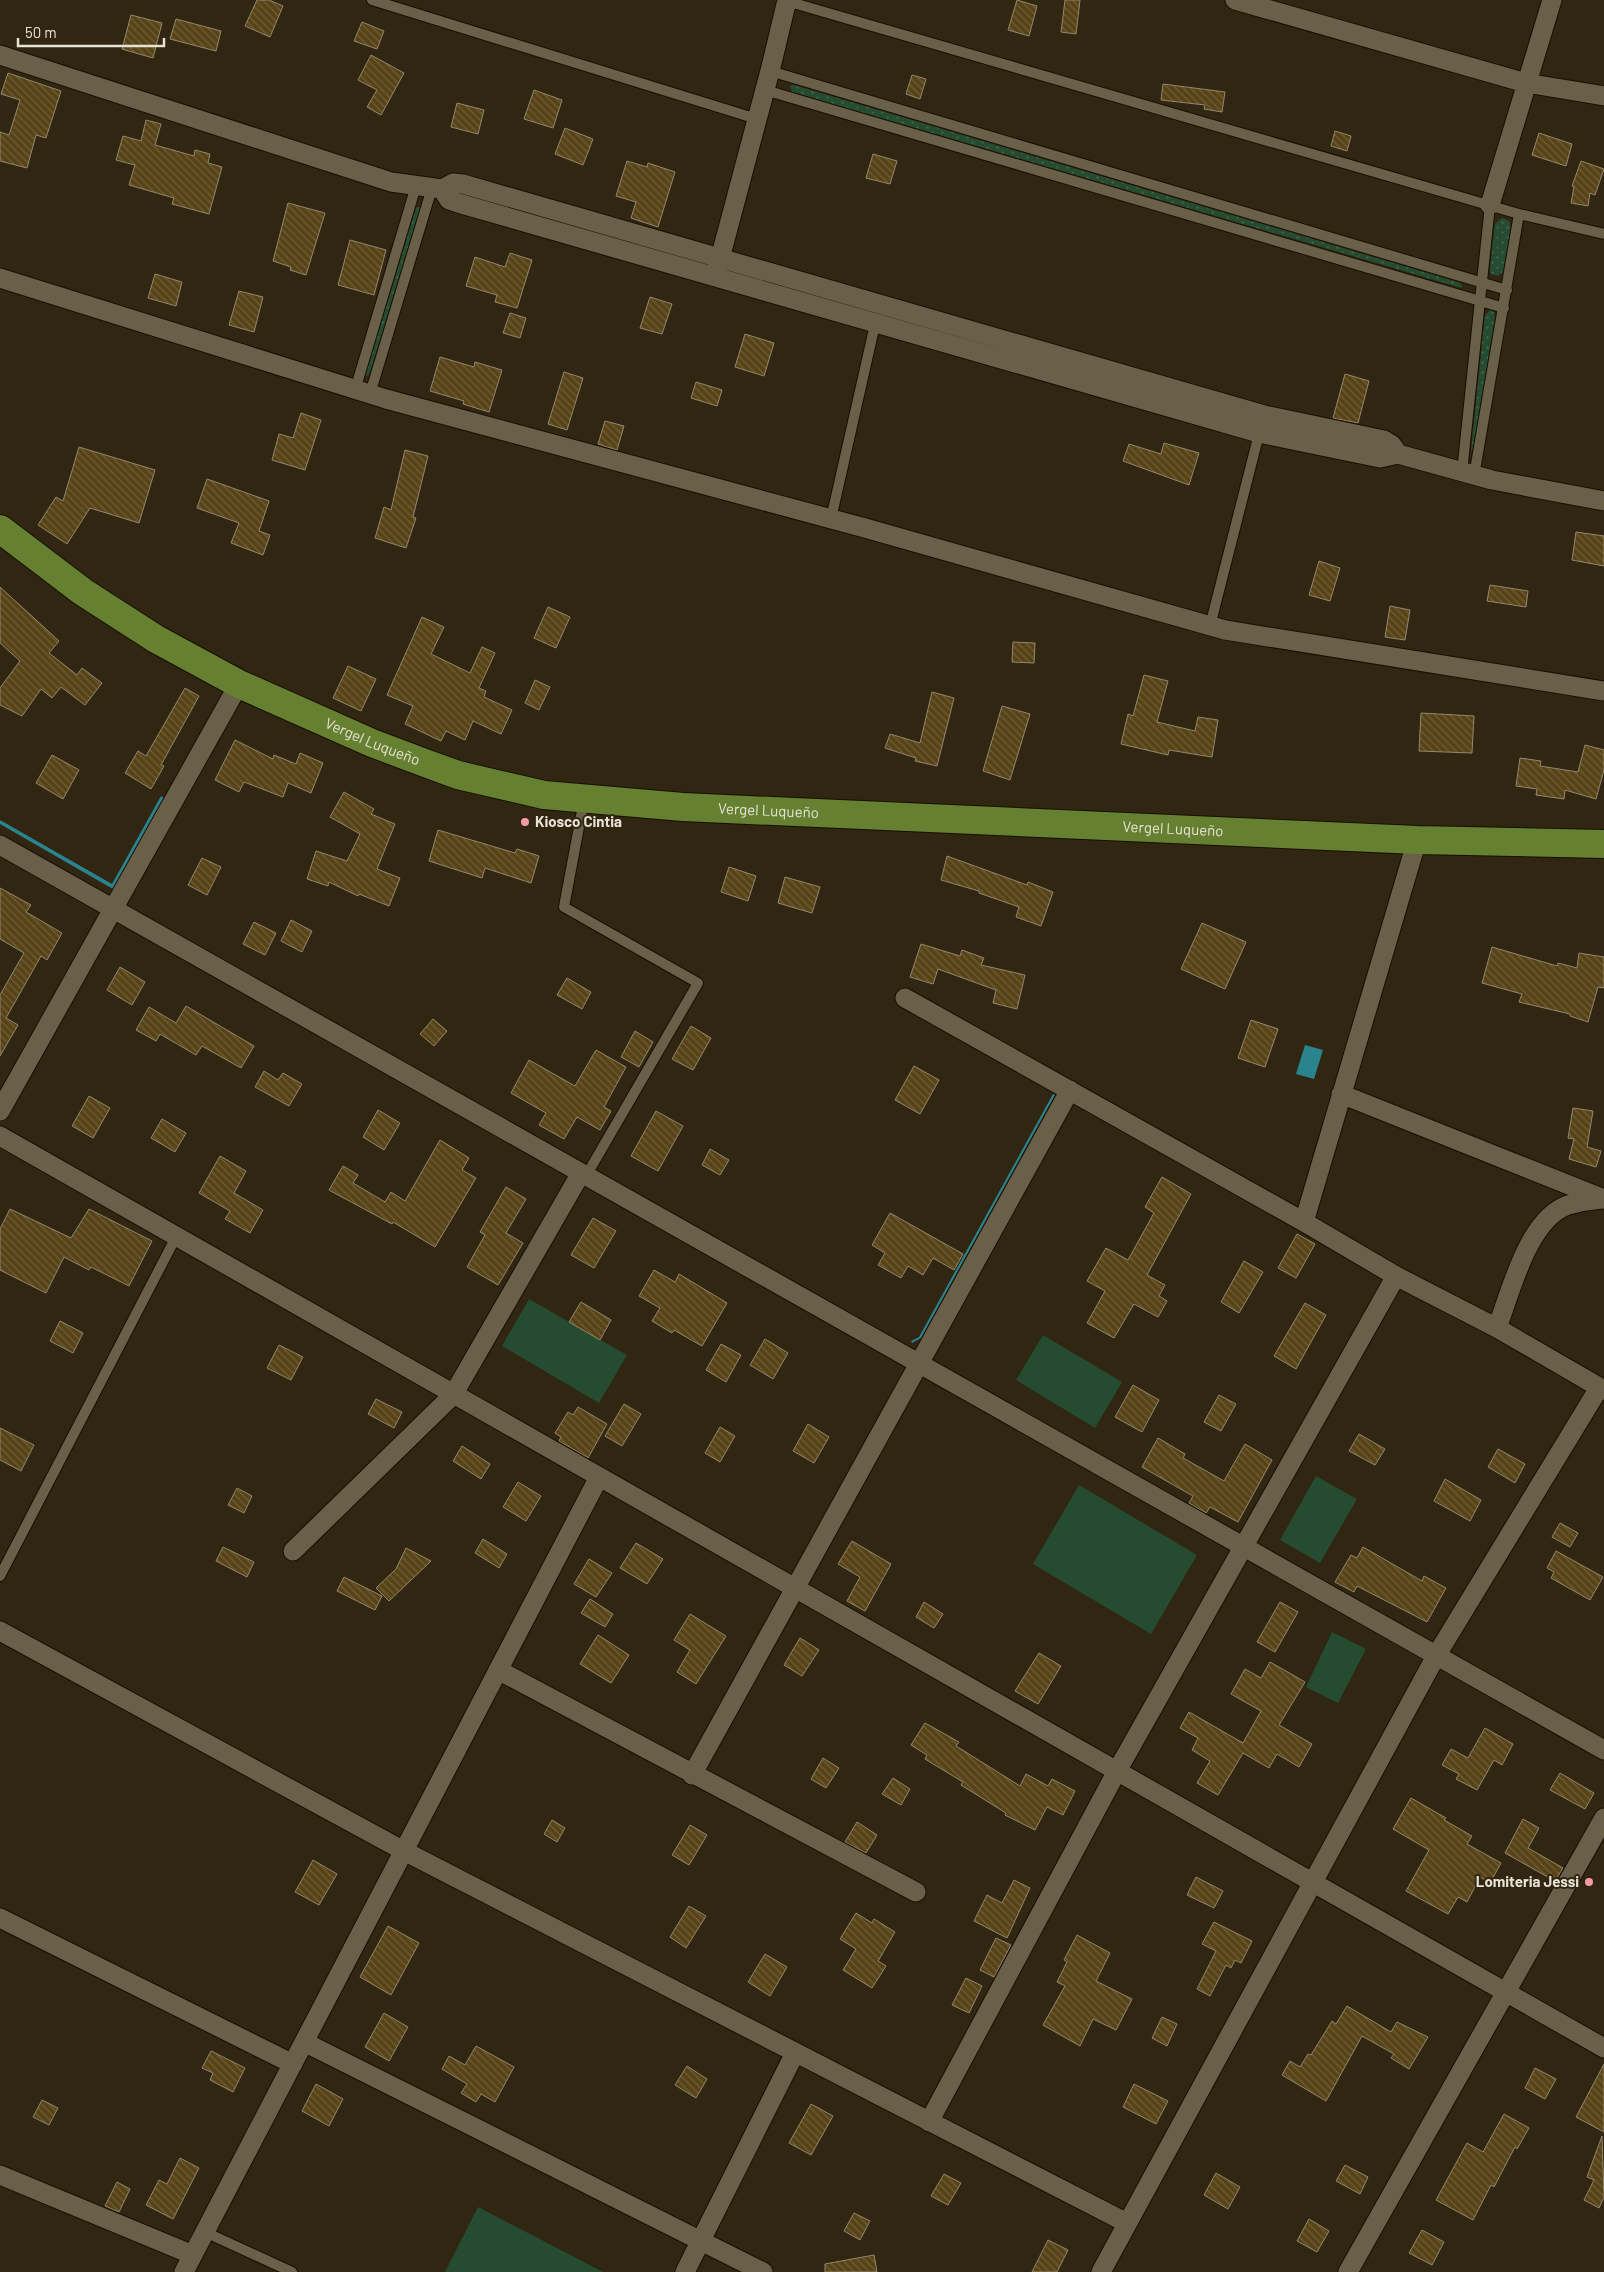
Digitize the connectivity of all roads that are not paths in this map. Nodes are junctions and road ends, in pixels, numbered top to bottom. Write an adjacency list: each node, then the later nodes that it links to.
1 (372, 0): 10 (lane)
2 (785, 0): 6 (street); 12 (lane)
3 (1235, 0): 7 (street)
4 (1552, 0): 7 (street)
5 (0, 55): 11 (street)
6 (770, 71): 8 (street); 18 (lane)
7 (1526, 83): 9 (street); 12 (street)
8 (765, 90): 10 (street); 20 (lane)
9 (1604, 96)
10 (757, 119): 15 (street)
11 (430, 188): 15 (street); 16 (street); 24 (lane); 24 (lane)
12 (1490, 205): 13 (lane); 18 (lane)
13 (1519, 214): 14 (lane); 19 (lane)
14 (1604, 234)
15 (720, 258): 16 (street); 21 (street)
16 (715, 276): 23 (street)
17 (0, 278): 24 (street)
18 (1482, 282): 19 (lane); 20 (lane)
19 (1507, 290): 22 (lane)
20 (1480, 301): 22 (lane); 26 (lane)
21 (879, 304): 23 (lane); 25 (street)
22 (1504, 308): 26 (lane)
23 (875, 323): 25 (street); 28 (lane)
24 (363, 392): 28 (street)
25 (1262, 424): 26 (street); 30 (lane)
26 (1468, 474): 27 (street)
27 (1604, 501)
28 (831, 519): 30 (street)
29 (0, 529): 31 (main road, Vergel Luqueño)
30 (1210, 626): 32 (street)
31 (239, 684): 33 (main road, Vergel Luqueño); 37 (street)
32 (1604, 691)
33 (584, 799): 34 (main road, Vergel Luqueño); 43 (lane)
34 (1416, 840): 35 (main road, Vergel Luqueño); 40 (street)
35 (1604, 844)
36 (0, 845): 37 (street)
37 (113, 910): 41 (street); 43 (street)
38 (905, 998): 39 (street)
39 (1070, 1090): 45 (street); 49 (street)
40 (1342, 1094): 44 (street); 45 (street)
41 (0, 1111)
42 (0, 1136): 46 (street)
43 (584, 1175): 49 (street); 51 (street)
44 (1604, 1199): 48 (street)
45 (1304, 1222): 47 (street)
46 (176, 1237): 51 (street); 55 (lane)
47 (1396, 1276): 48 (street); 53 (street)
48 (1497, 1328): 50 (street)
49 (918, 1364): 53 (street); 56 (street)
50 (1601, 1389): 58 (street)
51 (453, 1395): 52 (street); 54 (street)
52 (599, 1477): 56 (street); 59 (street)
53 (1244, 1547): 58 (street); 61 (street)
54 (293, 1550)
55 (0, 1576)
56 (795, 1588): 61 (street); 62 (street)
57 (0, 1631): 64 (street)
58 (1436, 1656): 60 (street); 65 (street)
59 (498, 1670): 62 (street); 64 (street)
60 (1604, 1750)
61 (1117, 1771): 65 (street); 73 (street)
62 (692, 1775): 66 (street)
63 (1604, 1818): 68 (street)
64 (404, 1851): 69 (street); 71 (street)
65 (1312, 1882): 68 (street); 75 (street)
66 (916, 1892)
67 (0, 1918): 72 (street)
68 (1504, 1992): 70 (street); 84 (street)
69 (304, 2042): 72 (street); 77 (street)
70 (1604, 2048)
71 (795, 2053): 73 (street); 77 (street)
72 (293, 2064): 76 (street)
73 (929, 2122): 75 (street)
74 (0, 2175): 78 (street)
75 (1127, 2223): 83 (street)
76 (205, 2232): 78 (street); 80 (lane)
77 (700, 2241): 81 (street); 82 (street)
78 (193, 2255): 79 (street)
79 (184, 2272)
80 (292, 2272)
81 (685, 2272)
82 (763, 2272)
83 (1101, 2272)
84 (1348, 2272)

